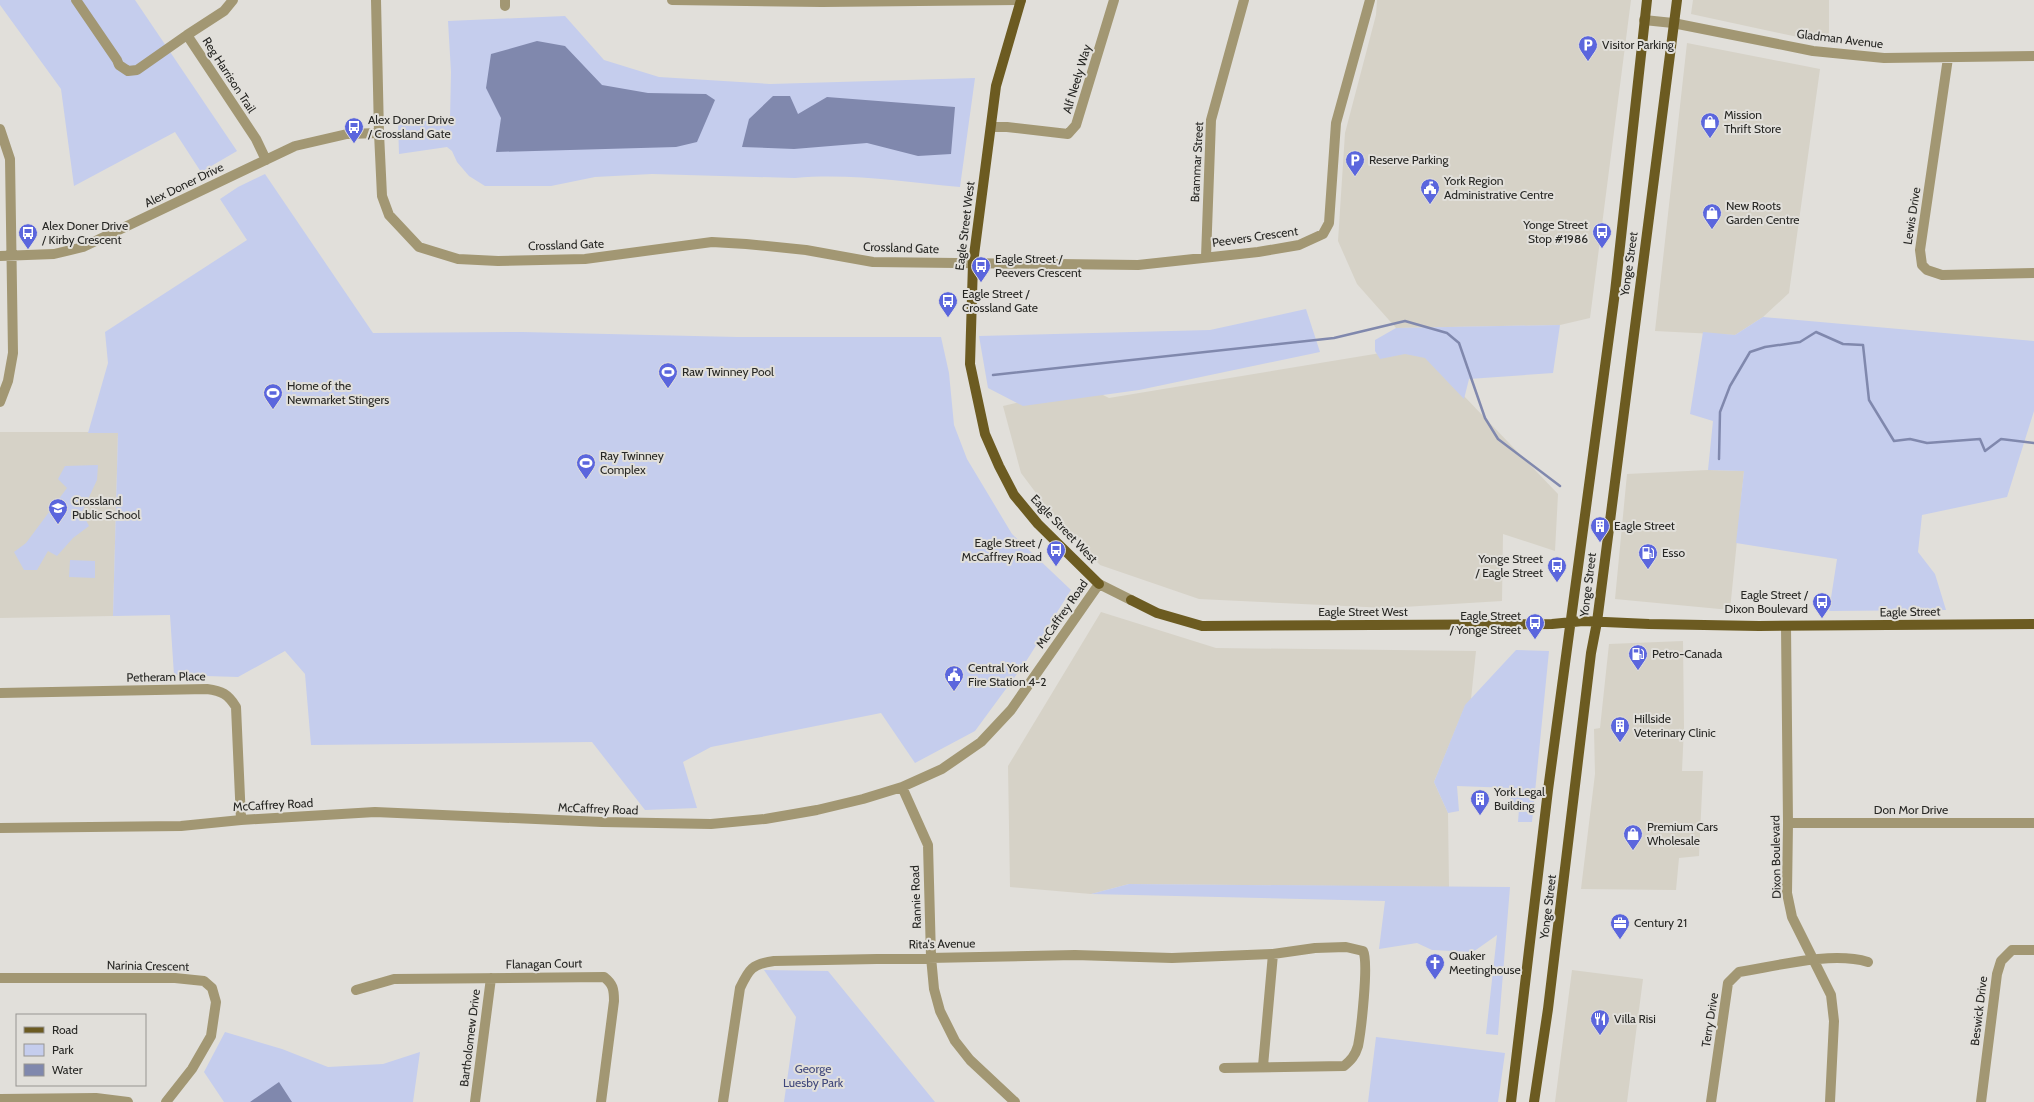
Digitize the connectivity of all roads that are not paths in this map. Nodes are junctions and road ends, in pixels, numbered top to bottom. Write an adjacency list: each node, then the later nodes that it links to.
1 (76, 0): 13 (street)
2 (233, 0): 13 (street, Reg Harrison Trail)
3 (376, 0): 18 (street, Crossland Gate)
4 (672, 0): 5 (street)
5 (1021, 0): 16 (main road, Eagle Street West)
6 (1114, 0): 16 (street, Alf Neely Way)
7 (1244, 0): 22 (street, Brammar Street)
8 (1370, 0): 22 (street, Peevers Crescent)
9 (1647, 0): 11 (main road, Yonge Street)
10 (1677, 0): 12 (main road, Yonge Street)
11 (1644, 20): 12 (street, Gladman Avenue); 28 (main road, Yonge Street)
12 (1673, 23): 15 (street, Gladman Avenue); 29 (main road, Yonge Street)
13 (187, 35): 19 (street, Reg Harrison Trail)
14 (2034, 56): 15 (street, Gladman Avenue)
15 (1948, 58): 24 (street, Lewis Drive)
16 (991, 127): 23 (main road, Eagle Street West)
17 (0, 129): 21 (street)
18 (379, 132): 19 (street, Alex Doner Drive); 23 (street, Crossland Gate)
19 (266, 160): 21 (street, Alex Doner Drive)
20 (0, 256): 21 (street, Alex Doner Drive)
21 (11, 256): 25 (street)
22 (1206, 257): 23 (street, Peevers Crescent)
23 (973, 263): 26 (main road, Eagle Street West)
24 (2034, 273)
25 (0, 402)
26 (1099, 584): 27 (street, Eagle Street West); 33 (street, McCaffrey Road)
27 (1131, 600): 28 (main road, Eagle Street West)
28 (1571, 622): 29 (main road, Eagle Street); 55 (main road, Yonge Street)
29 (1597, 622): 31 (main road, Eagle Street); 56 (main road, Yonge Street)
30 (2034, 624): 31 (main road, Eagle Street)
31 (1786, 626): 36 (street, Dixon Boulevard)
32 (0, 692): 34 (street, Petheram Place)
33 (902, 787): 34 (street, McCaffrey Road); 40 (street, Rannie Road)
34 (241, 820): 37 (street, McCaffrey Road)
35 (2034, 822): 36 (street, Don Mor Drive)
36 (1788, 823): 41 (street, Dixon Boulevard)
37 (0, 828)
38 (2034, 950): 59 (street, Beswick Drive)
39 (1273, 954): 40 (street, Rita's Avenue); 46 (street); 46 (street, Rita's Avenue)
40 (931, 957): 53 (street, Rita's Avenue); 54 (street, Rannie Road)
41 (1814, 961): 42 (street, Terry Drive); 57 (street, Terry Drive); 58 (street, Dixon Boulevard)
42 (1868, 962)
43 (0, 978): 50 (street, Narinia Crescent)
44 (491, 978): 45 (street, Flanagan Court); 51 (street, Bartholomew Drive); 52 (street, Flanagan Court)
45 (356, 990)
46 (1263, 1066): 47 (street)
47 (1224, 1068)
48 (0, 1099): 49 (street)
49 (128, 1102)
50 (166, 1102)
51 (475, 1102)
52 (601, 1102)
53 (723, 1102)
54 (1015, 1102)
55 (1511, 1102)
56 (1534, 1102)
57 (1711, 1102)
58 (1830, 1102)
59 (1981, 1102)

